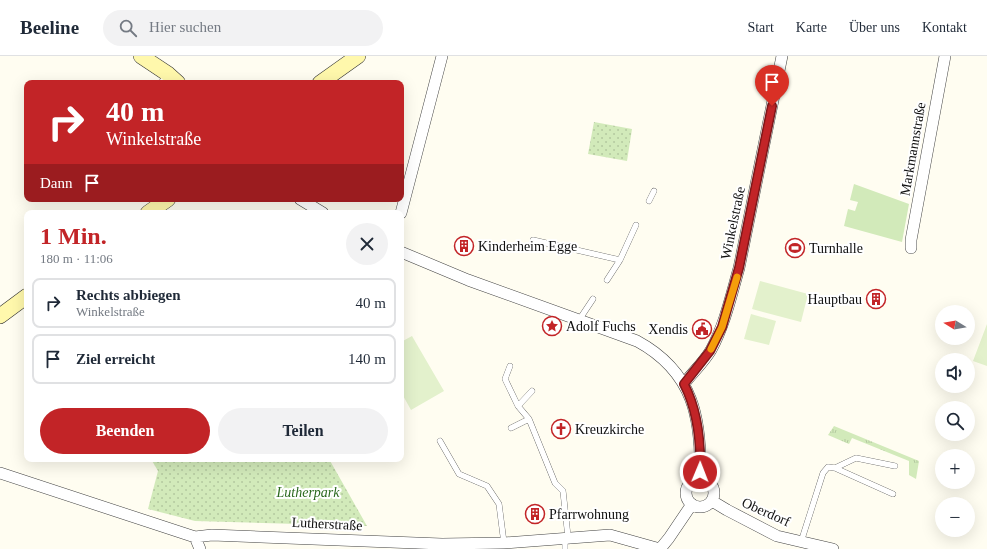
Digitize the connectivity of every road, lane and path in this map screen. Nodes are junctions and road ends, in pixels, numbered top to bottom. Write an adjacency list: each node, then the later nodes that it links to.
1 (141, 56): 6 (main road)
2 (358, 56): 7 (main road)
3 (442, 56): 8 (street)
4 (782, 56): 26 (street, Winkelstraße)
5 (945, 56): 17 (street, Markmannstraße)
6 (169, 80)
7 (324, 80)
8 (404, 189)
9 (654, 191): 10 (lane)
10 (649, 201)
11 (164, 202): 13 (main road)
12 (305, 202): 14 (street)
13 (152, 210)
14 (318, 210)
15 (636, 225): 19 (lane)
16 (533, 240): 19 (lane)
17 (911, 248)
18 (404, 253): 24 (street)
19 (620, 260): 20 (lane)
20 (607, 280)
21 (24, 298): 23 (main road)
22 (593, 299): 24 (lane)
23 (0, 316)
24 (579, 320): 26 (street)
25 (510, 366): 28 (lane)
26 (684, 384): 35 (street)
27 (532, 391): 28 (lane)
28 (518, 406): 29 (lane)
29 (529, 419): 30 (lane); 40 (lane)
30 (511, 428)
31 (440, 440): 42 (lane)
32 (895, 466): 33 (lane)
33 (835, 468): 36 (lane); 41 (lane)
34 (0, 473): 39 (street, Lutherstraße)
35 (700, 479): 37 (street); 38 (street)
36 (893, 494)
37 (712, 501): 38 (street); 41 (street, Oberdorf)
38 (692, 504): 45 (street)
39 (195, 537): 42 (street, Lutherstraße); 43 (street)
40 (566, 537): 42 (street, Lutherstraße); 44 (lane); 45 (street, Lutherstraße)
41 (801, 542): 46 (street, Oberdorf)
42 (497, 545)
43 (200, 549)
44 (565, 549)
45 (660, 549)
46 (834, 549)

